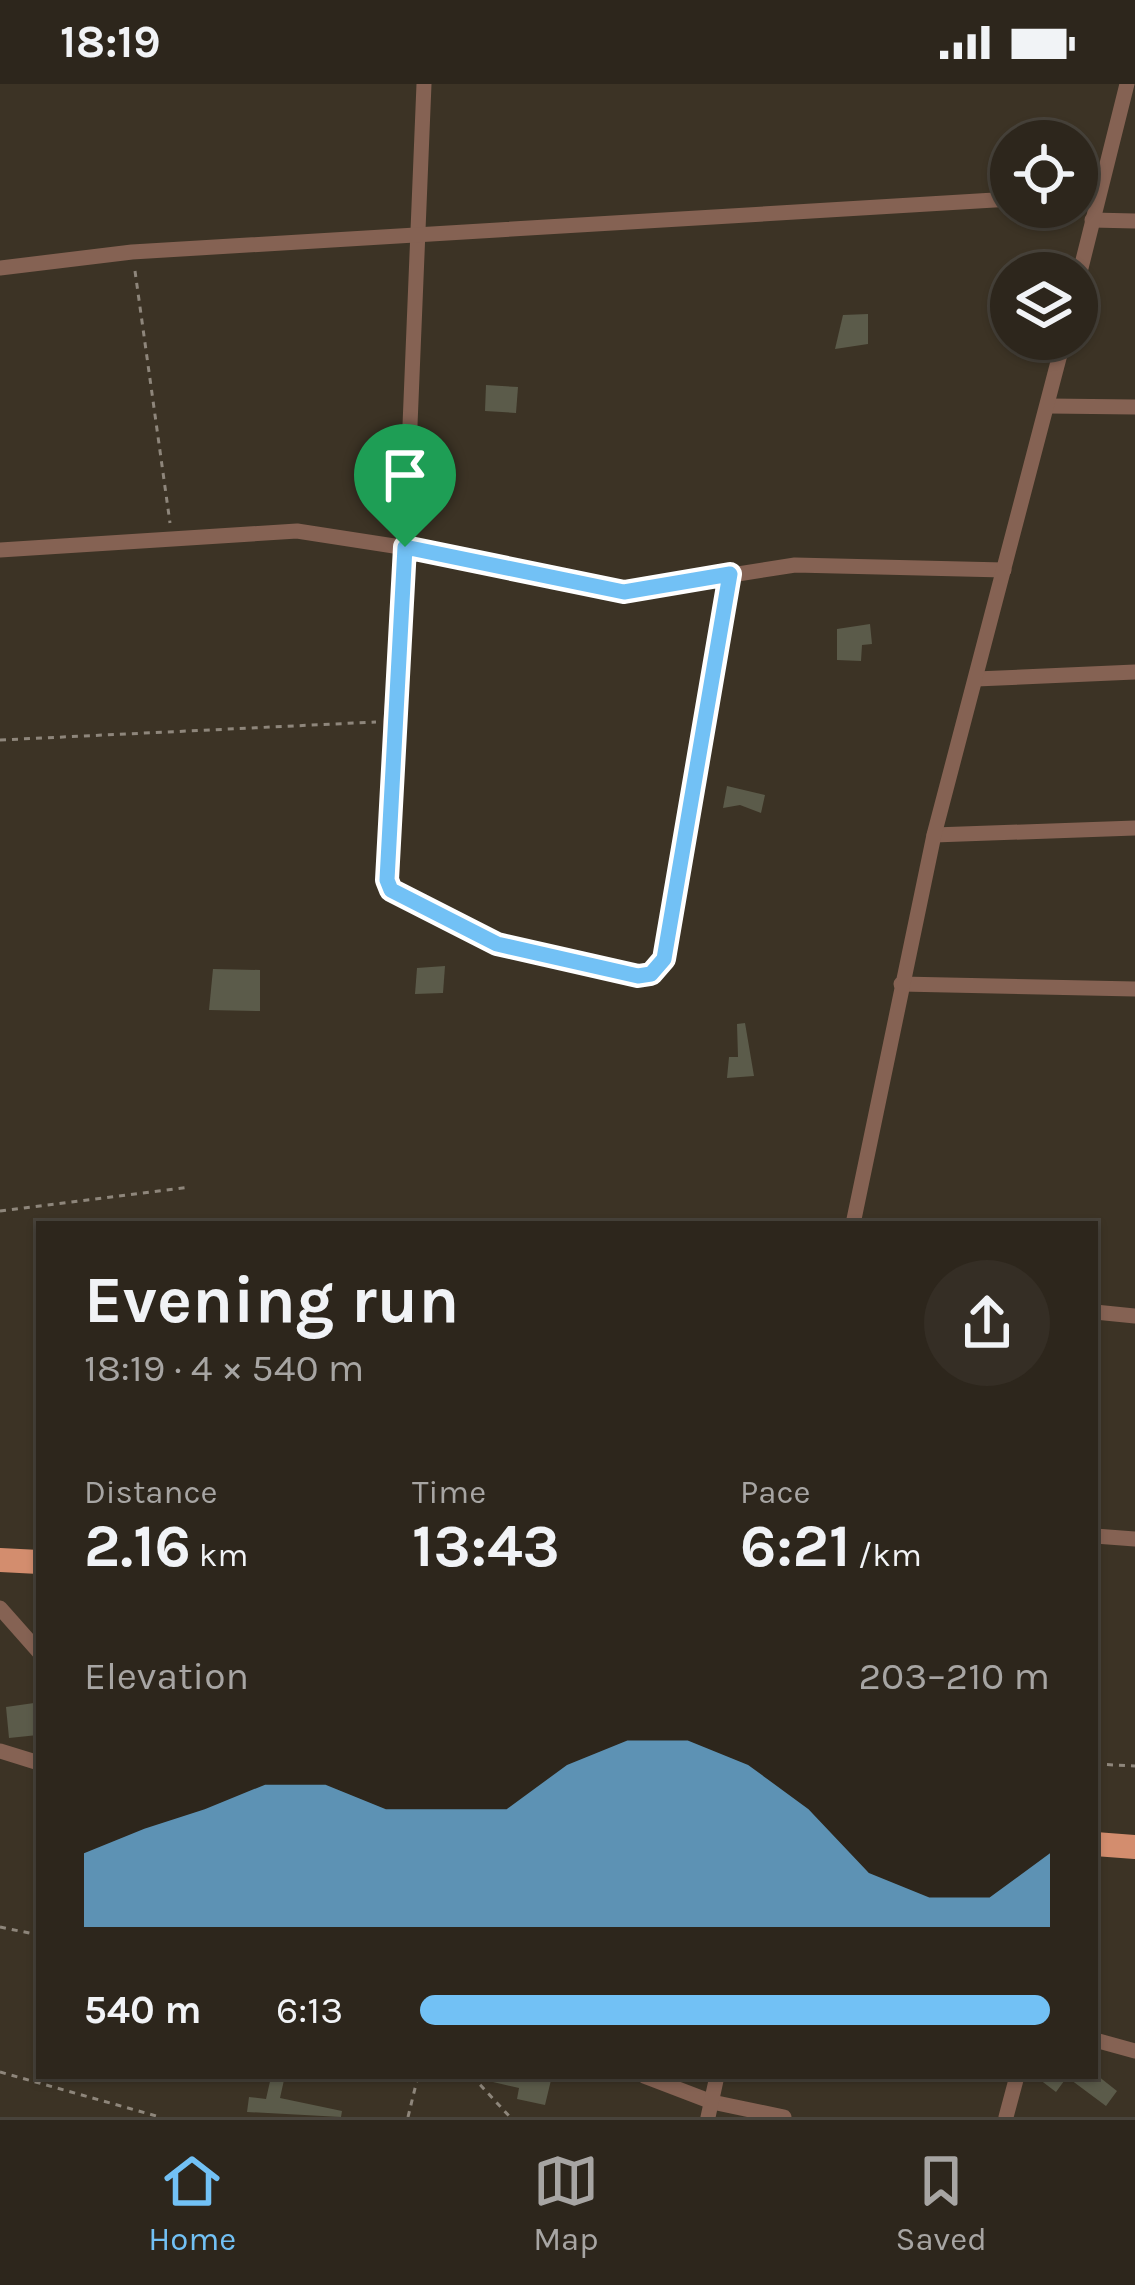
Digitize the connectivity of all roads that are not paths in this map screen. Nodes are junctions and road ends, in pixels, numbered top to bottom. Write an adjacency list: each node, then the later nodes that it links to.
1 (424, 84): 7 (street)
2 (1127, 84): 3 (street)
3 (1098, 194)
4 (990, 200): 7 (street)
5 (1098, 220): 6 (street)
6 (1135, 221)
7 (418, 235): 8 (street); 12 (street)
8 (0, 268)
9 (1059, 360): 10 (street)
10 (1049, 406): 11 (street); 14 (street)
11 (1135, 407)
12 (405, 547): 13 (street); 15 (street); 15 (street)
13 (0, 550)
14 (1004, 570): 15 (street); 17 (street)
15 (730, 574)
16 (1135, 672): 17 (street)
17 (976, 680): 19 (street)
18 (1135, 828): 19 (street)
19 (934, 835): 20 (street)
20 (901, 984): 21 (street); 22 (street)
21 (1135, 989)
22 (854, 1221)
23 (1098, 1312): 24 (street)
24 (1135, 1316)
25 (1098, 1536): 26 (street)
26 (1135, 1539)
27 (0, 1560): 28 (main road)
28 (36, 1562)
29 (0, 1609): 30 (street)
30 (36, 1649)
31 (0, 1751): 32 (street)
32 (36, 1761)
33 (1098, 1844): 34 (main road)
34 (1135, 1847)
35 (1098, 2041): 36 (street)
36 (1135, 2051)
37 (649, 2079): 40 (street)
38 (716, 2079): 40 (street)
39 (1016, 2079): 42 (street)
40 (708, 2113): 41 (street)
41 (784, 2117)
42 (1006, 2117)

